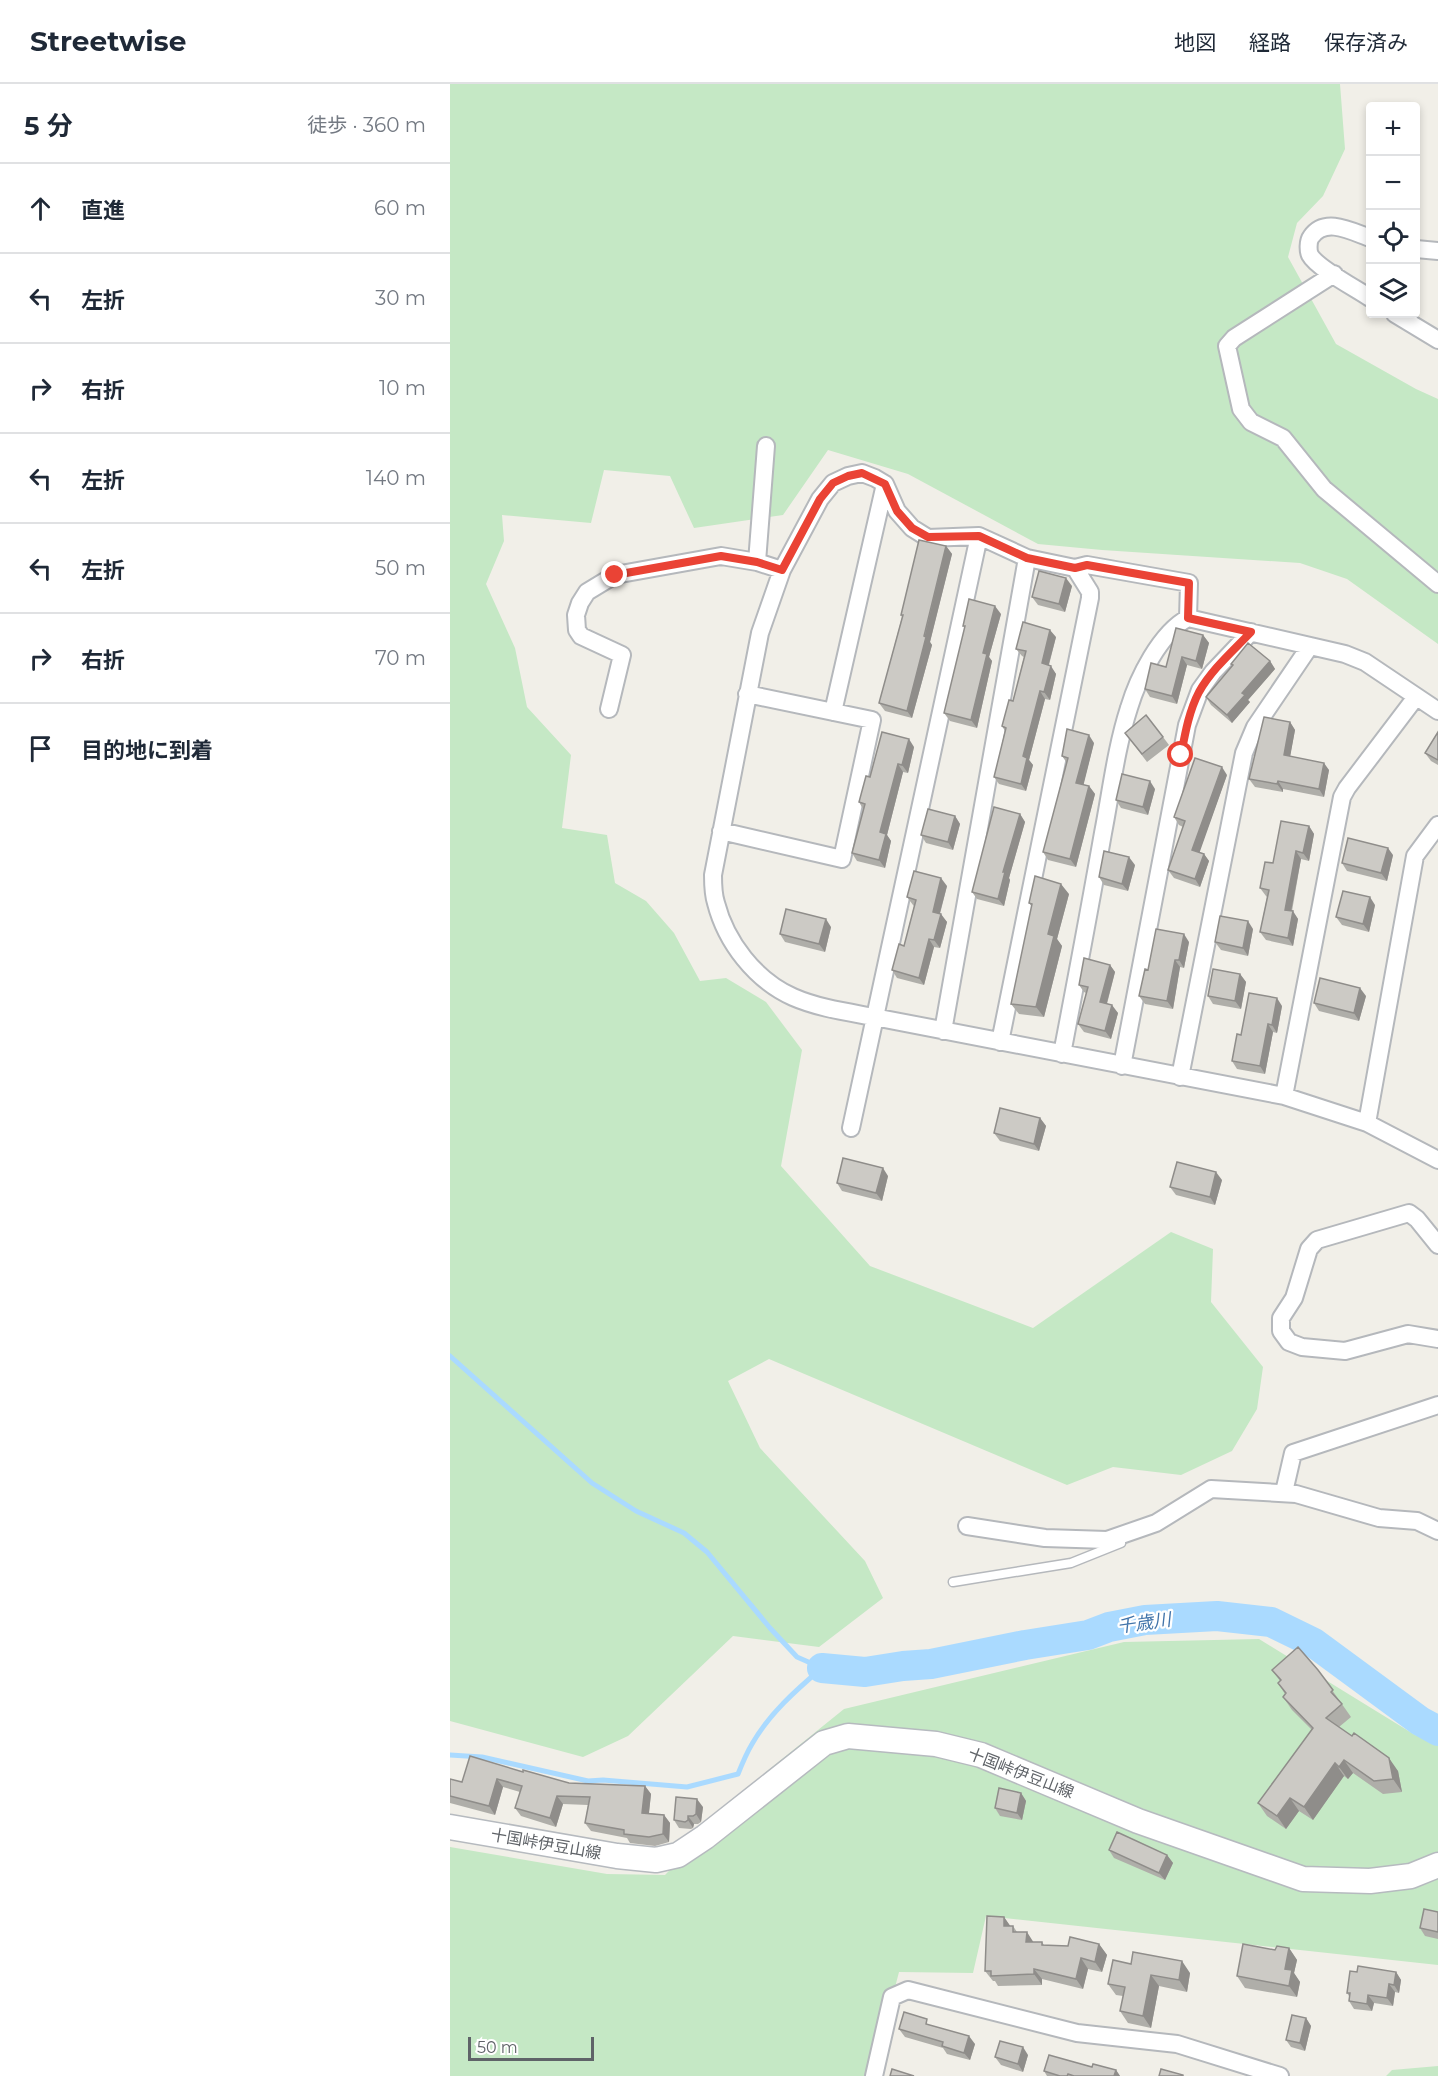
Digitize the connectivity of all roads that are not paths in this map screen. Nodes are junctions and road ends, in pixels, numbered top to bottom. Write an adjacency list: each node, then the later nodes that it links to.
1 (1366, 236): 4 (street)
2 (1420, 249): 3 (street)
3 (1438, 251)
4 (1329, 277): 5 (street); 15 (street)
5 (1366, 296)
6 (1402, 318): 7 (street)
7 (1438, 340)
8 (766, 446): 12 (street)
9 (885, 484): 10 (street); 14 (street); 23 (street)
10 (979, 536): 11 (street); 26 (street)
11 (1027, 558): 13 (street); 27 (street)
12 (757, 562): 14 (street); 21 (street)
13 (1075, 568): 16 (street); 28 (street)
14 (782, 570): 19 (street)
15 (1438, 584)
16 (1188, 618): 17 (street); 29 (street)
17 (1251, 632): 18 (street); 30 (street)
18 (1310, 646): 20 (street); 31 (street)
19 (747, 694): 23 (street); 25 (street)
20 (1416, 697): 22 (street); 32 (street)
21 (609, 709)
22 (1438, 711)
23 (833, 712): 25 (street)
24 (1438, 825): 33 (street)
25 (721, 831): 26 (street)
26 (874, 1017): 27 (street); 34 (street)
27 (943, 1031): 28 (street)
28 (1000, 1042): 29 (street)
29 (1062, 1054): 30 (street)
30 (1122, 1066): 31 (street)
31 (1180, 1077): 32 (street)
32 (1284, 1096): 33 (street)
33 (1367, 1123): 35 (street)
34 (851, 1128)
35 (1438, 1160)
36 (1438, 1245): 37 (street)
37 (1438, 1340)
38 (1438, 1405): 39 (street)
39 (1284, 1492): 41 (street); 42 (street)
40 (967, 1526): 41 (street)
41 (1145, 1527): 43 (lane)
42 (1438, 1531)
43 (953, 1582)
44 (450, 1827): 45 (main road, 十国峠伊豆山線)
45 (1438, 1865)
46 (874, 2076): 47 (street)
47 (1280, 2076)

